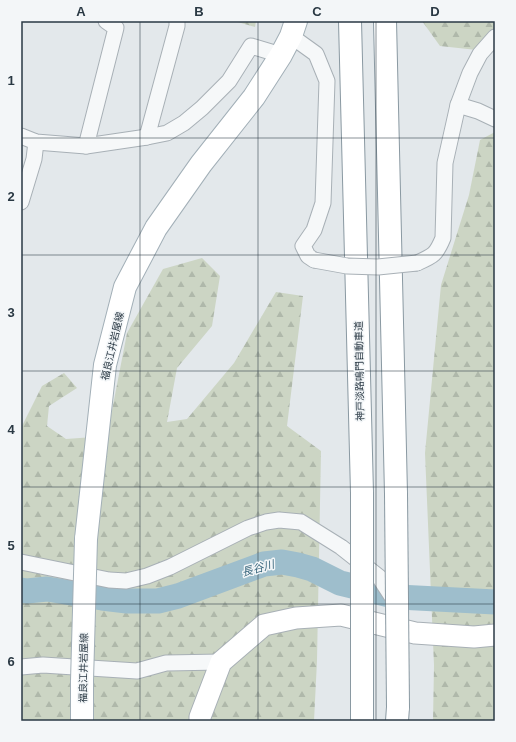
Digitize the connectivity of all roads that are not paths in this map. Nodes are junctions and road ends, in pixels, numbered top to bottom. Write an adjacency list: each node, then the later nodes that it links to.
1 (106, 21): 13 (street)
2 (177, 21): 11 (street)
3 (350, 21): 20 (main road, 神戸淡路鳴門自動車道, bridge)
4 (385, 21): 21 (main road, bridge)
5 (293, 29): 7 (main road, 福良江井岩屋線); 8 (street, bridge)
6 (495, 37): 8 (street)
7 (281, 55): 11 (street); 22 (main road, 福良江井岩屋線, bridge)
8 (458, 105): 9 (street)
9 (495, 119)
10 (21, 136): 12 (street)
11 (148, 137): 13 (street)
12 (36, 142): 13 (street); 14 (street)
13 (86, 146)
14 (21, 202)
15 (21, 562): 16 (street)
16 (415, 633): 17 (street); 18 (street)
17 (495, 635)
18 (221, 662): 19 (street); 23 (street)
19 (21, 667)
20 (362, 713)
21 (397, 714)
22 (82, 721)
23 (200, 721)

